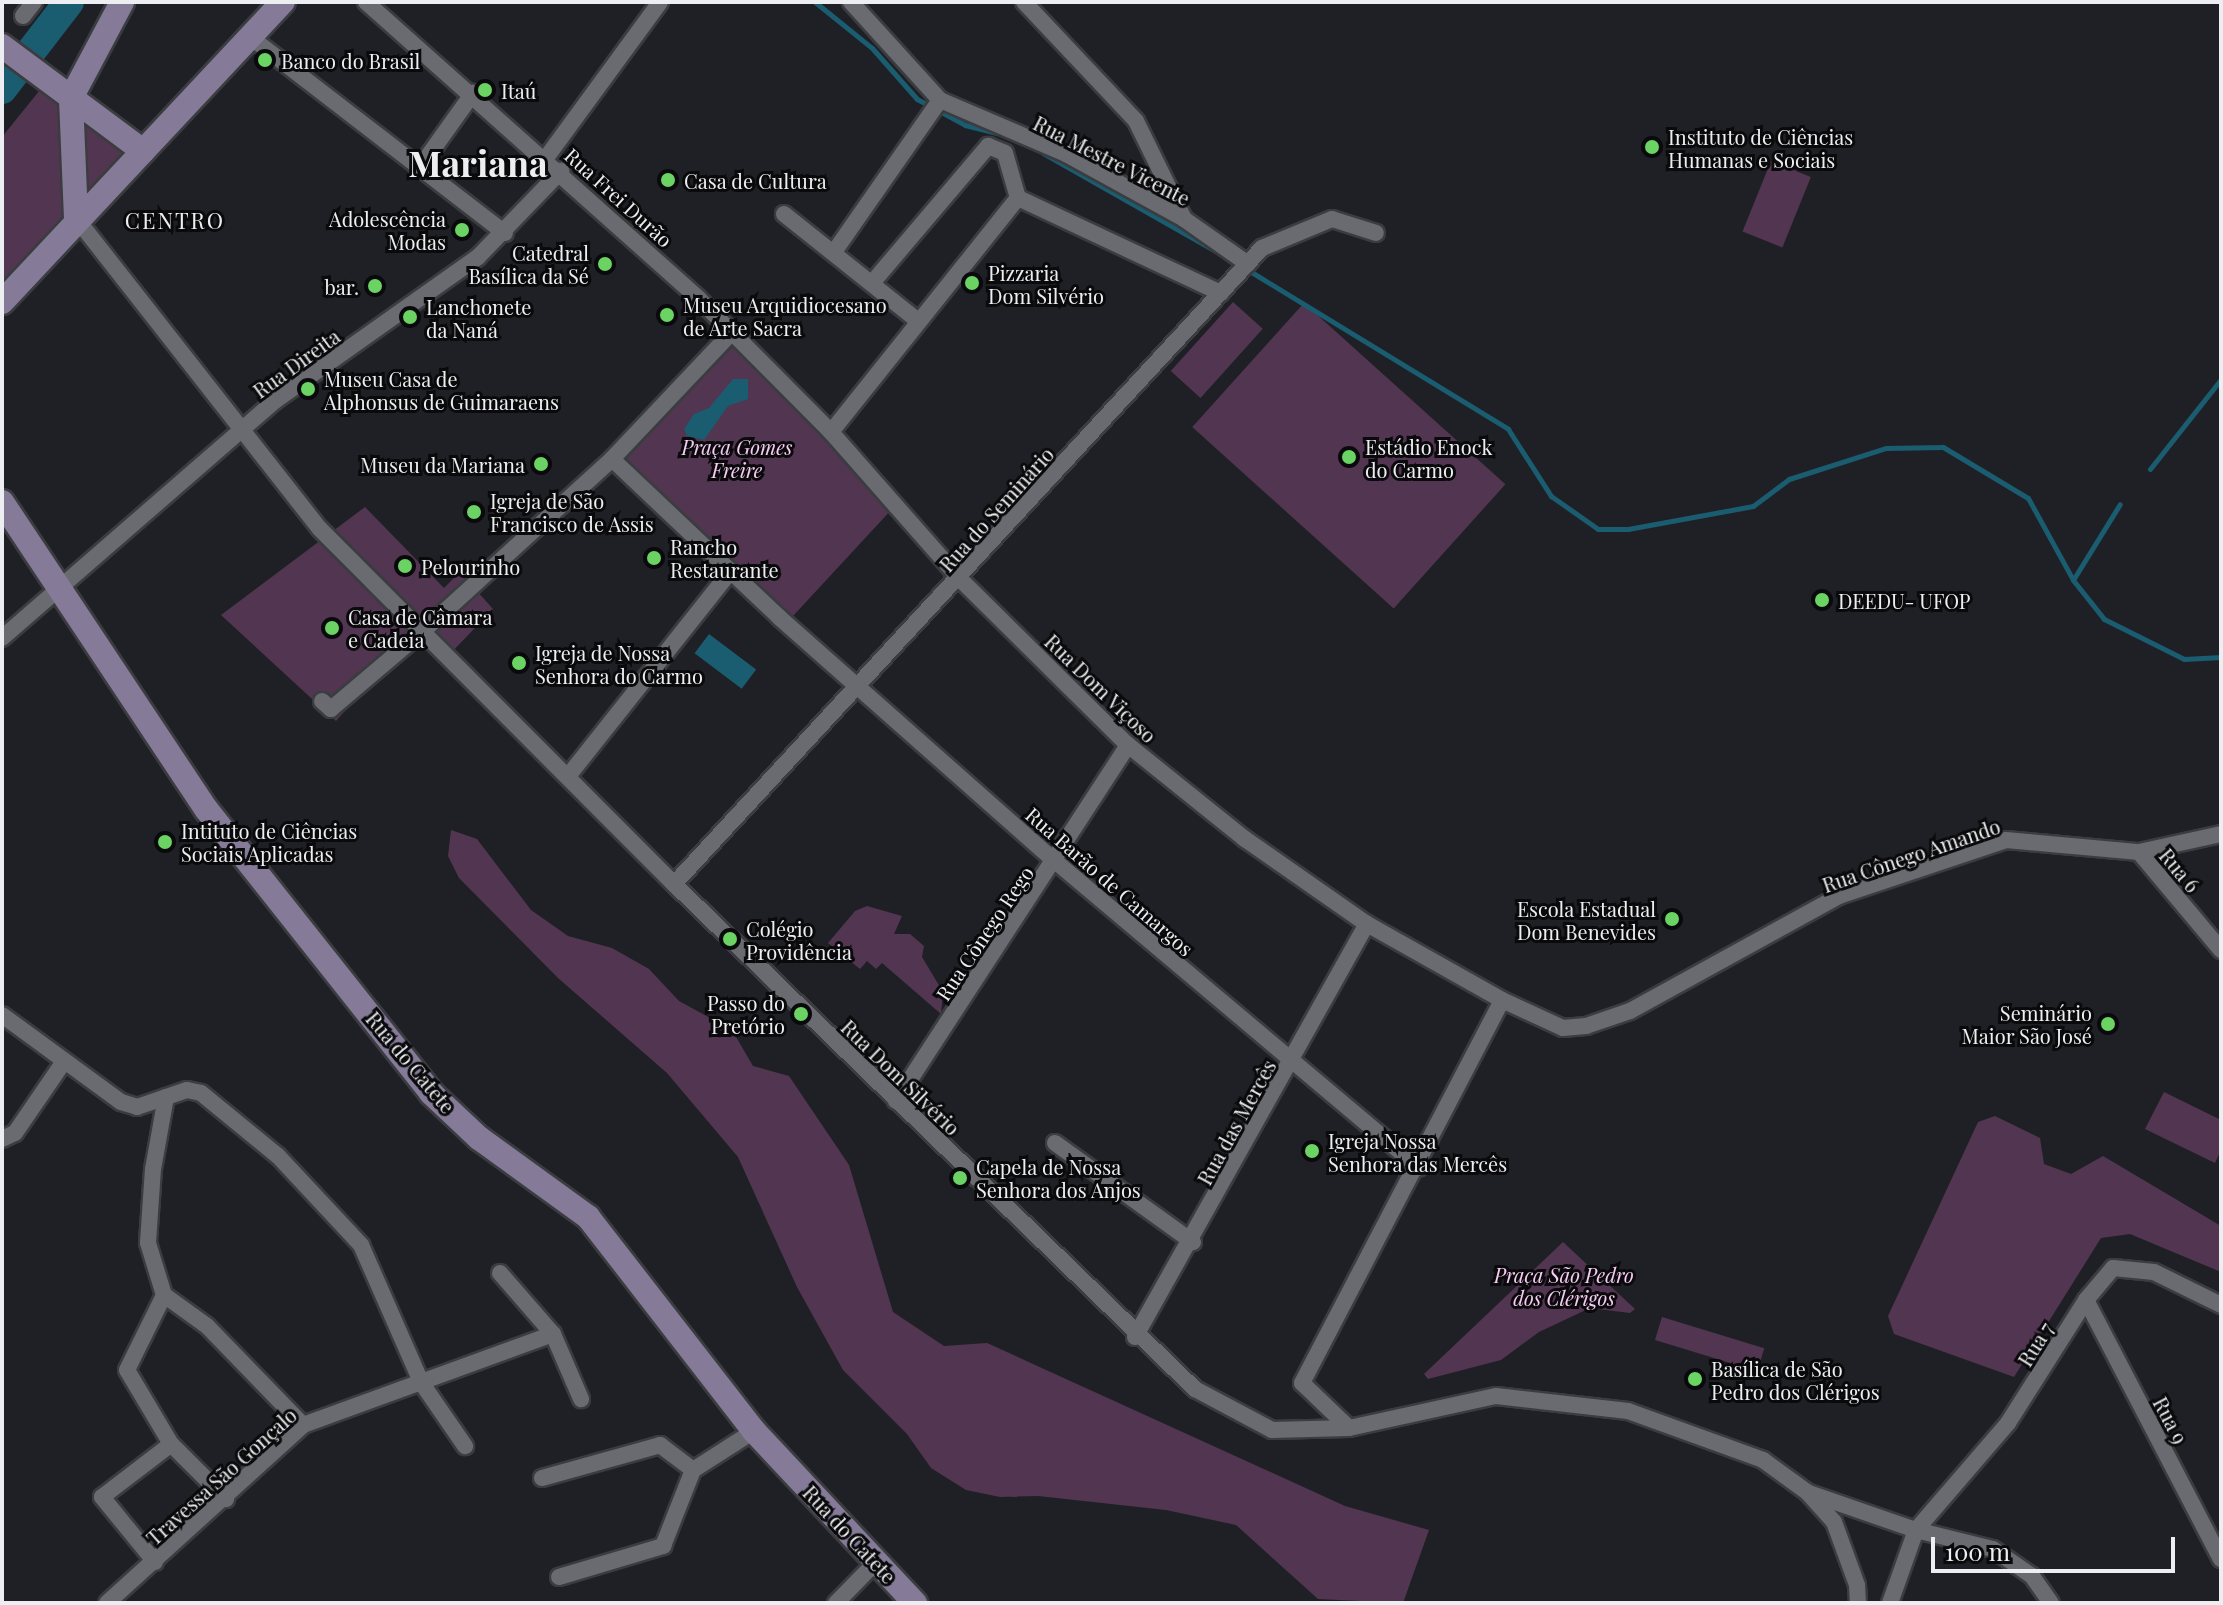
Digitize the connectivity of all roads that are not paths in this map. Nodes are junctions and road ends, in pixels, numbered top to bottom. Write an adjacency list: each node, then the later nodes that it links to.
1 (34, 2): 8 (street)
2 (122, 2): 12 (street)
3 (283, 2): 9 (street)
4 (366, 2): 11 (street, Rua Frei Durão)
5 (660, 2): 15 (street)
6 (851, 2): 13 (street, Rua Mestre Vicente)
7 (1024, 2): 21 (street)
8 (23, 16)
9 (249, 36): 14 (street); 16 (street)
10 (4, 48): 12 (street)
11 (473, 93): 15 (street, Rua Frei Durão); 16 (street)
12 (71, 98): 14 (street); 20 (street)
13 (940, 100): 21 (street, Rua Mestre Vicente); 24 (street)
14 (143, 151): 20 (street)
15 (546, 158): 17 (street, Rua Frei Durão)
16 (421, 166): 22 (street)
17 (561, 171): 22 (street, Rua Direita); 30 (street, Rua Frei Durão)
18 (1018, 198): 26 (street); 27 (street); 29 (street)
19 (784, 214): 24 (street)
20 (76, 218): 28 (street); 31 (street, Rua Dom Silvério)
21 (1184, 219): 25 (street, Rua Mestre Vicente)
22 (505, 233): 31 (street, Rua Direita)
23 (1376, 233): 25 (street, Rua do Seminário)
24 (834, 252): 26 (street)
25 (1248, 264): 27 (street, Rua do Seminário)
26 (872, 283): 29 (street)
27 (1221, 293): 36 (street, Rua do Seminário)
28 (2, 302)
29 (917, 320): 32 (street)
30 (732, 332): 32 (street, Rua Dom Viçoso); 33 (street)
31 (240, 430): 37 (street, Rua Direita); 38 (street, Rua Dom Silvério)
32 (831, 432): 36 (street, Rua Dom Viçoso)
33 (612, 459): 35 (street); 38 (street)
34 (2, 502): 37 (street, Rua do Catete)
35 (730, 572): 40 (street, Rua Barão de Camargos); 43 (street)
36 (960, 579): 40 (street, Rua do Seminário); 42 (street, Rua Dom Viçoso)
37 (58, 591): 39 (street, Rua Direita); 70 (street, Rua do Catete)
38 (423, 631): 41 (street); 43 (street, Rua Dom Silvério)
39 (2, 638)
40 (861, 684): 46 (street, Rua Barão de Camargos); 47 (street, Rua do Seminário)
41 (322, 701)
42 (1128, 745): 46 (street, Rua Cônego Rego); 48 (street, Rua Dom Viçoso)
43 (569, 775): 47 (street, Rua Dom Silvério)
44 (2221, 834): 45 (street, Rua Cônego Amando)
45 (2139, 852): 49 (street, Rua 6); 50 (street, Rua Cônego Amando)
46 (1055, 861): 53 (street, Rua Barão de Camargos); 55 (street, Rua Cônego Rego)
47 (674, 884): 55 (street, Rua Dom Silvério)
48 (1367, 924): 50 (street, Rua Dom Viçoso); 53 (street, Rua das Mercês)
49 (2221, 950)
50 (1502, 1000): 58 (street)
51 (2, 1015): 52 (street)
52 (63, 1063): 54 (street); 56 (street)
53 (1291, 1063): 58 (street, Rua Barão de Camargos); 59 (street, Rua das Mercês)
54 (166, 1097): 61 (street); 66 (street)
55 (896, 1101): 65 (street, Rua Dom Silvério)
56 (2, 1139)
57 (1055, 1143): 59 (street)
58 (1419, 1167): 69 (street)
59 (1193, 1242): 65 (street, Rua das Mercês)
60 (500, 1273): 64 (street)
61 (164, 1295): 68 (street); 71 (street)
62 (2086, 1300): 63 (street, Rua 7); 77 (street, Rua 7); 78 (street, Rua 9)
63 (2221, 1305)
64 (553, 1334): 66 (street, Travessa São Gonçalo); 67 (street)
65 (1135, 1337): 69 (street, Rua Dom Silvério)
66 (421, 1382): 68 (street, Travessa São Gonçalo); 72 (street)
67 (581, 1399)
68 (303, 1425): 76 (street, Travessa São Gonçalo)
69 (1349, 1428): 75 (street, Rua Dom Silvério)
70 (754, 1431): 73 (street); 80 (street, Rua do Catete)
71 (171, 1444): 76 (street); 79 (street)
72 (465, 1446)
73 (693, 1470): 74 (street); 81 (street)
74 (542, 1478)
75 (1807, 1492): 77 (street); 85 (street)
76 (226, 1499): 79 (street, Travessa São Gonçalo)
77 (1916, 1530): 86 (street); 87 (street)
78 (2221, 1559)
79 (155, 1562): 82 (street, Travessa São Gonçalo)
80 (876, 1562): 83 (street); 84 (street, Rua do Catete)
81 (559, 1577)
82 (107, 1603)
83 (836, 1603)
84 (915, 1603)
85 (1858, 1603)
86 (1890, 1603)
87 (2051, 1603)

